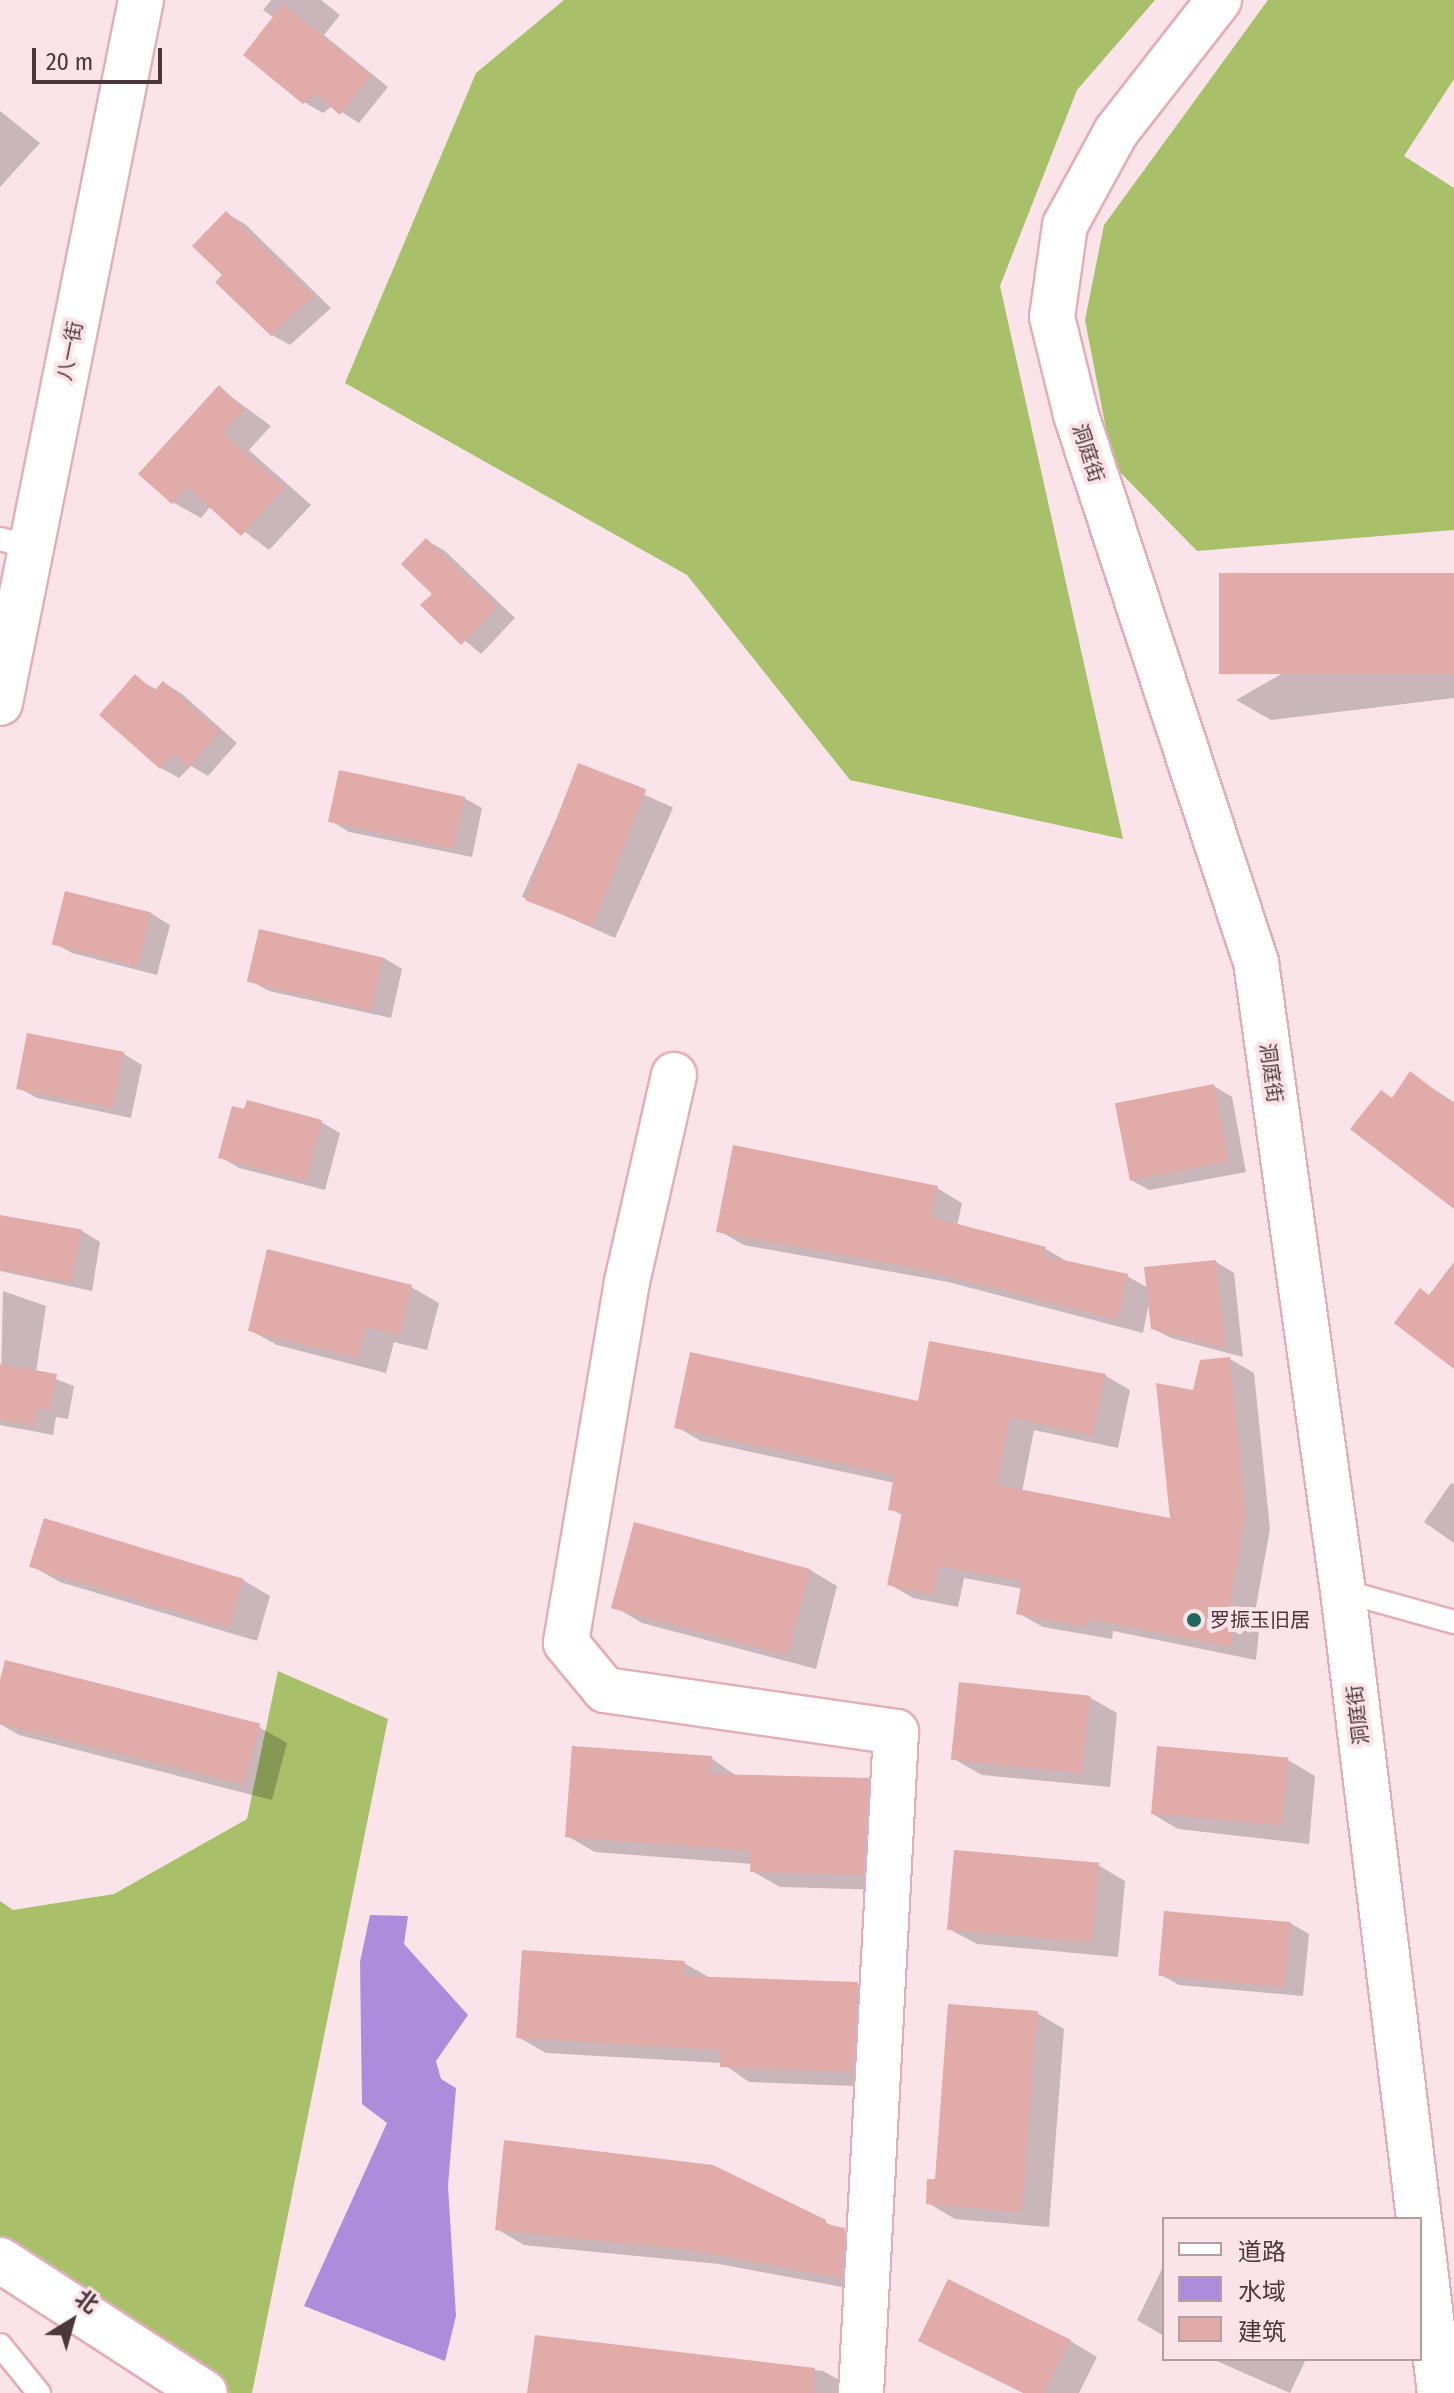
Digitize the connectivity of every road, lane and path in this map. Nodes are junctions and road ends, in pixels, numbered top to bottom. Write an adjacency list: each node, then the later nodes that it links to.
1 (141, 0): 3 (street, 八一街)
2 (1219, 0): 6 (street, 洞庭街)
3 (15, 543): 4 (street, 八一街)
4 (0, 703)
5 (674, 1075): 14 (street)
6 (1343, 1591): 7 (lane); 8 (street, 洞庭街)
7 (1454, 1622)
8 (1419, 2217)
9 (1422, 2243): 15 (street)
10 (0, 2260): 13 (street)
11 (0, 2345): 12 (lane)
12 (39, 2393)
13 (205, 2393)
14 (861, 2393)
15 (1440, 2393)

